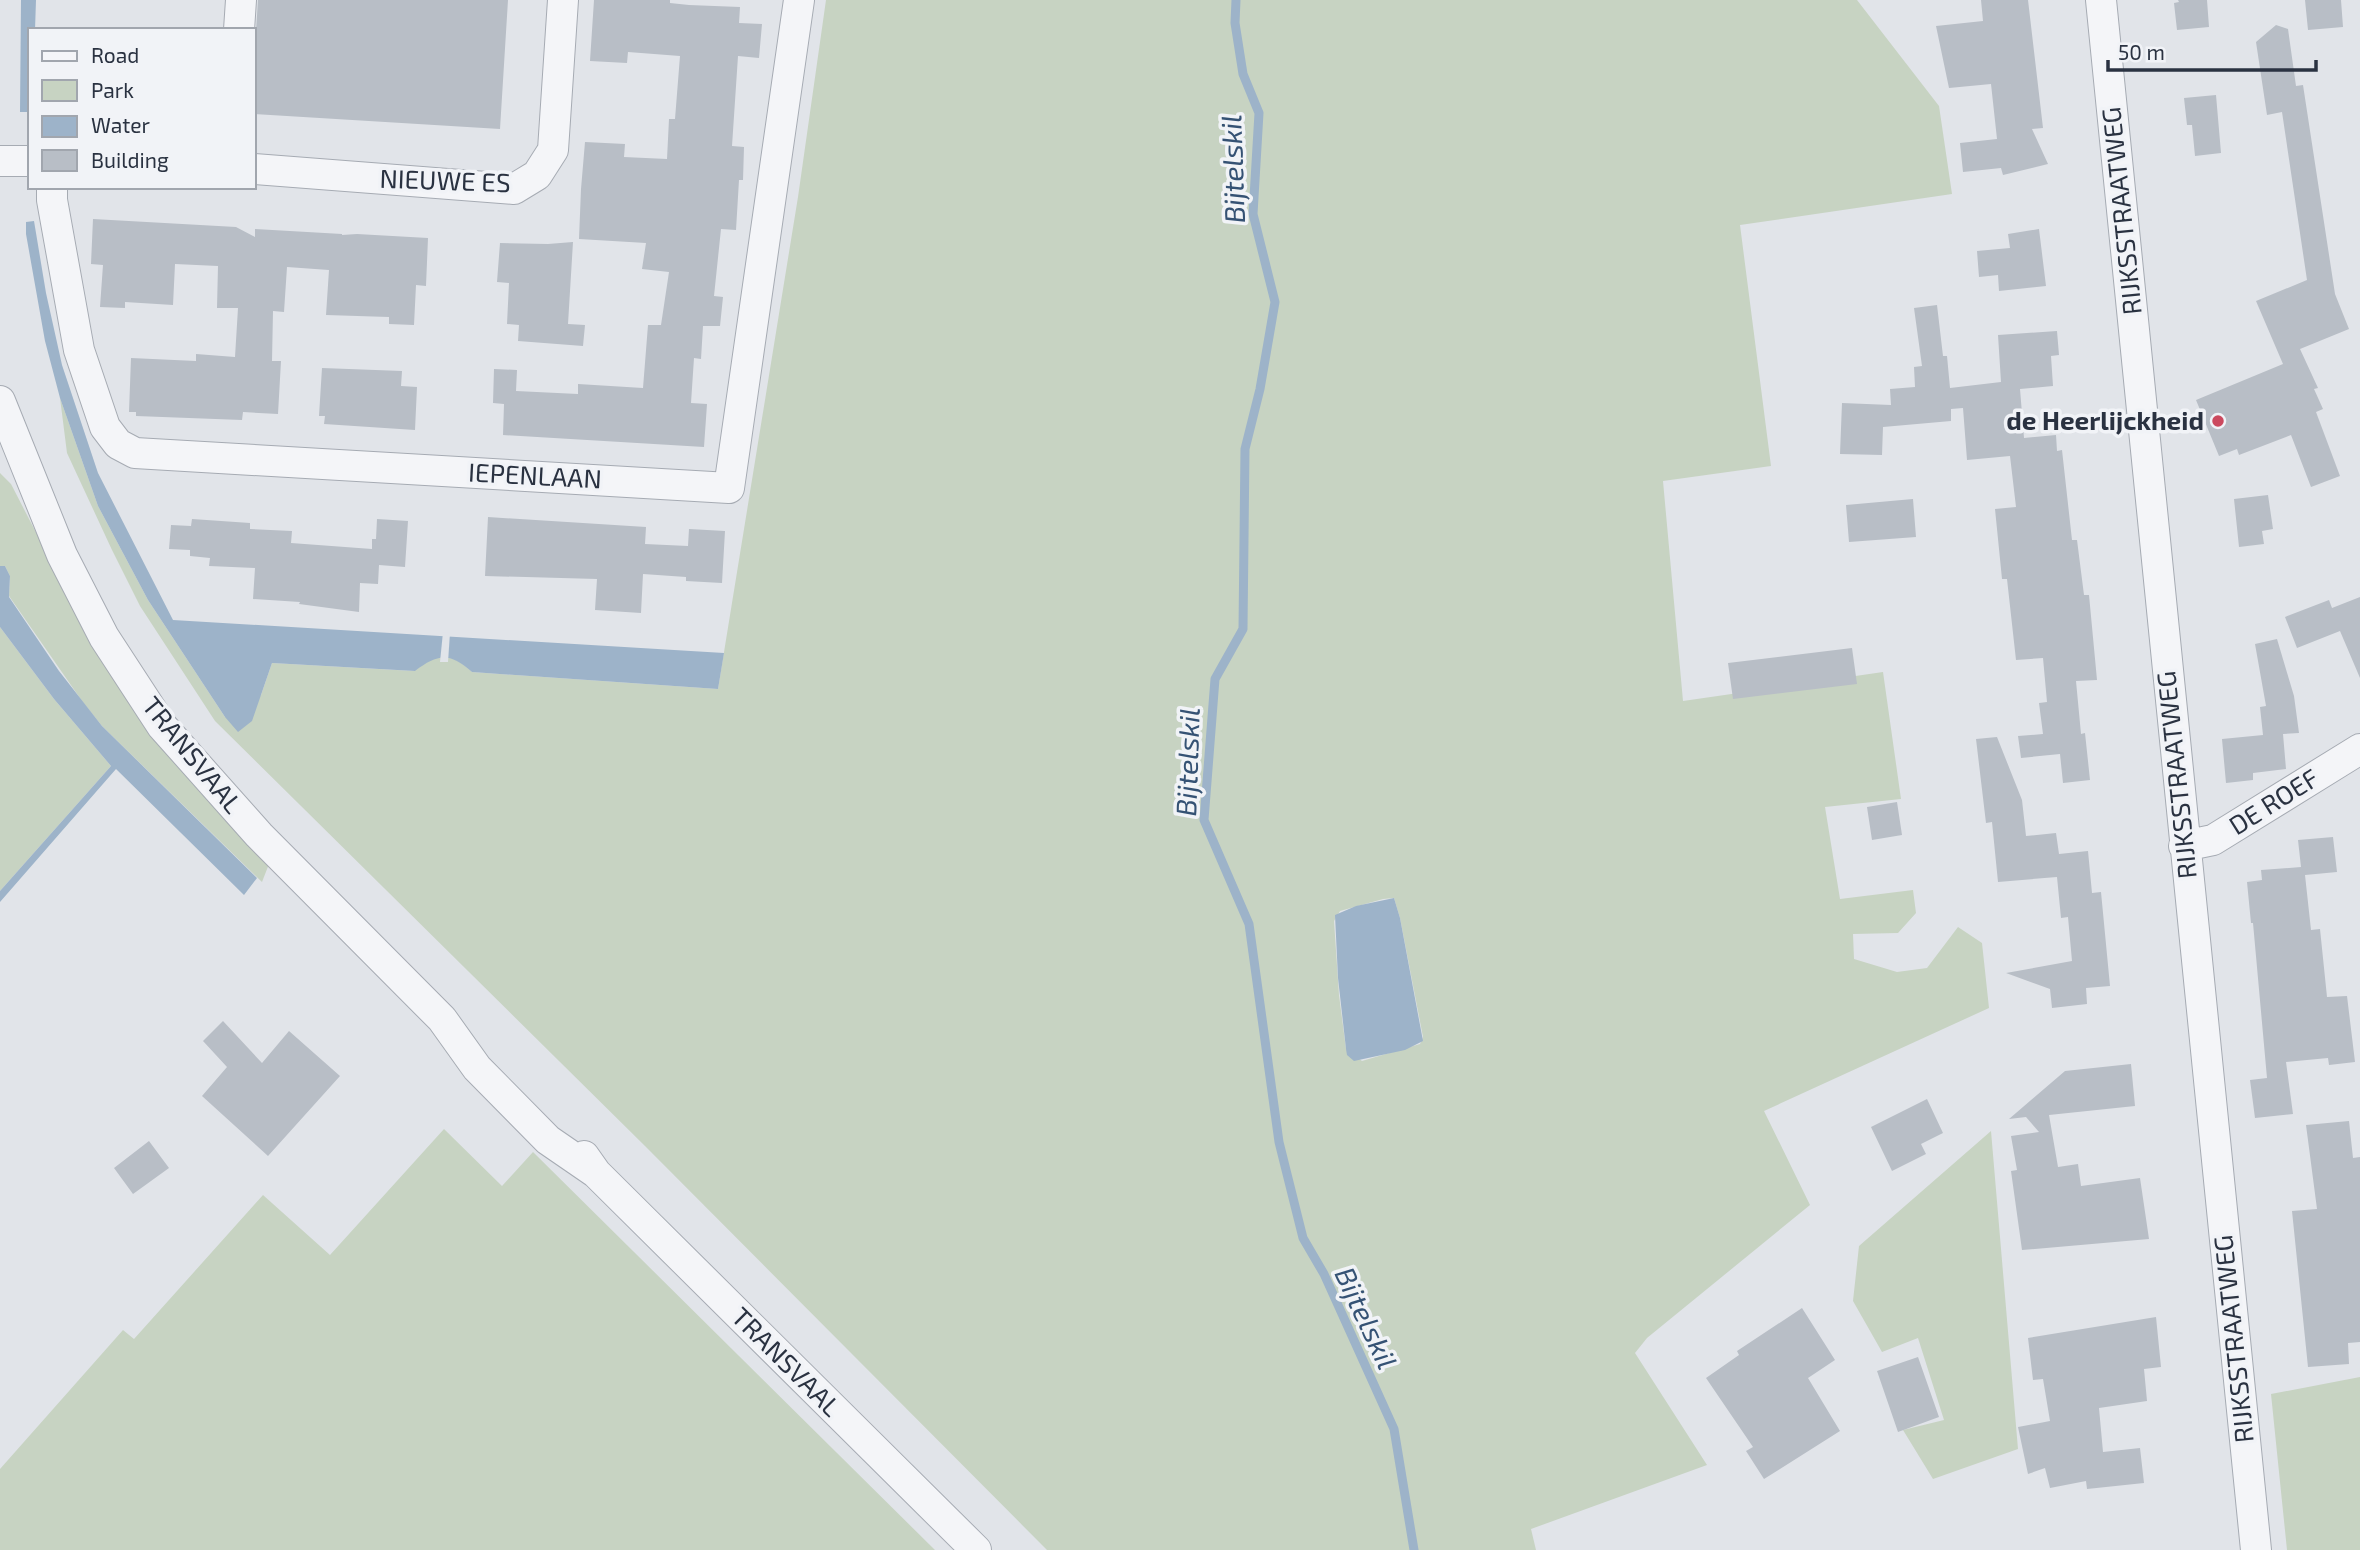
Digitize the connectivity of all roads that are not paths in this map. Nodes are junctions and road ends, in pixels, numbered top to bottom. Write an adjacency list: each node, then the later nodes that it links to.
1 (241, 0): 5 (street)
2 (563, 0): 8 (street, NIEUWE ES)
3 (799, 0): 9 (street, IEPENLAAN)
4 (2101, 0): 12 (street, RIJKSSTRAATWEG)
5 (239, 28)
6 (0, 161): 7 (street)
7 (28, 161)
8 (256, 169)
9 (52, 189)
10 (0, 402): 13 (street, TRANSVAAL)
11 (2360, 749): 12 (street, DE ROEF)
12 (2184, 846): 14 (street, RIJKSSTRAATWEG)
13 (976, 1550)
14 (2256, 1550)

